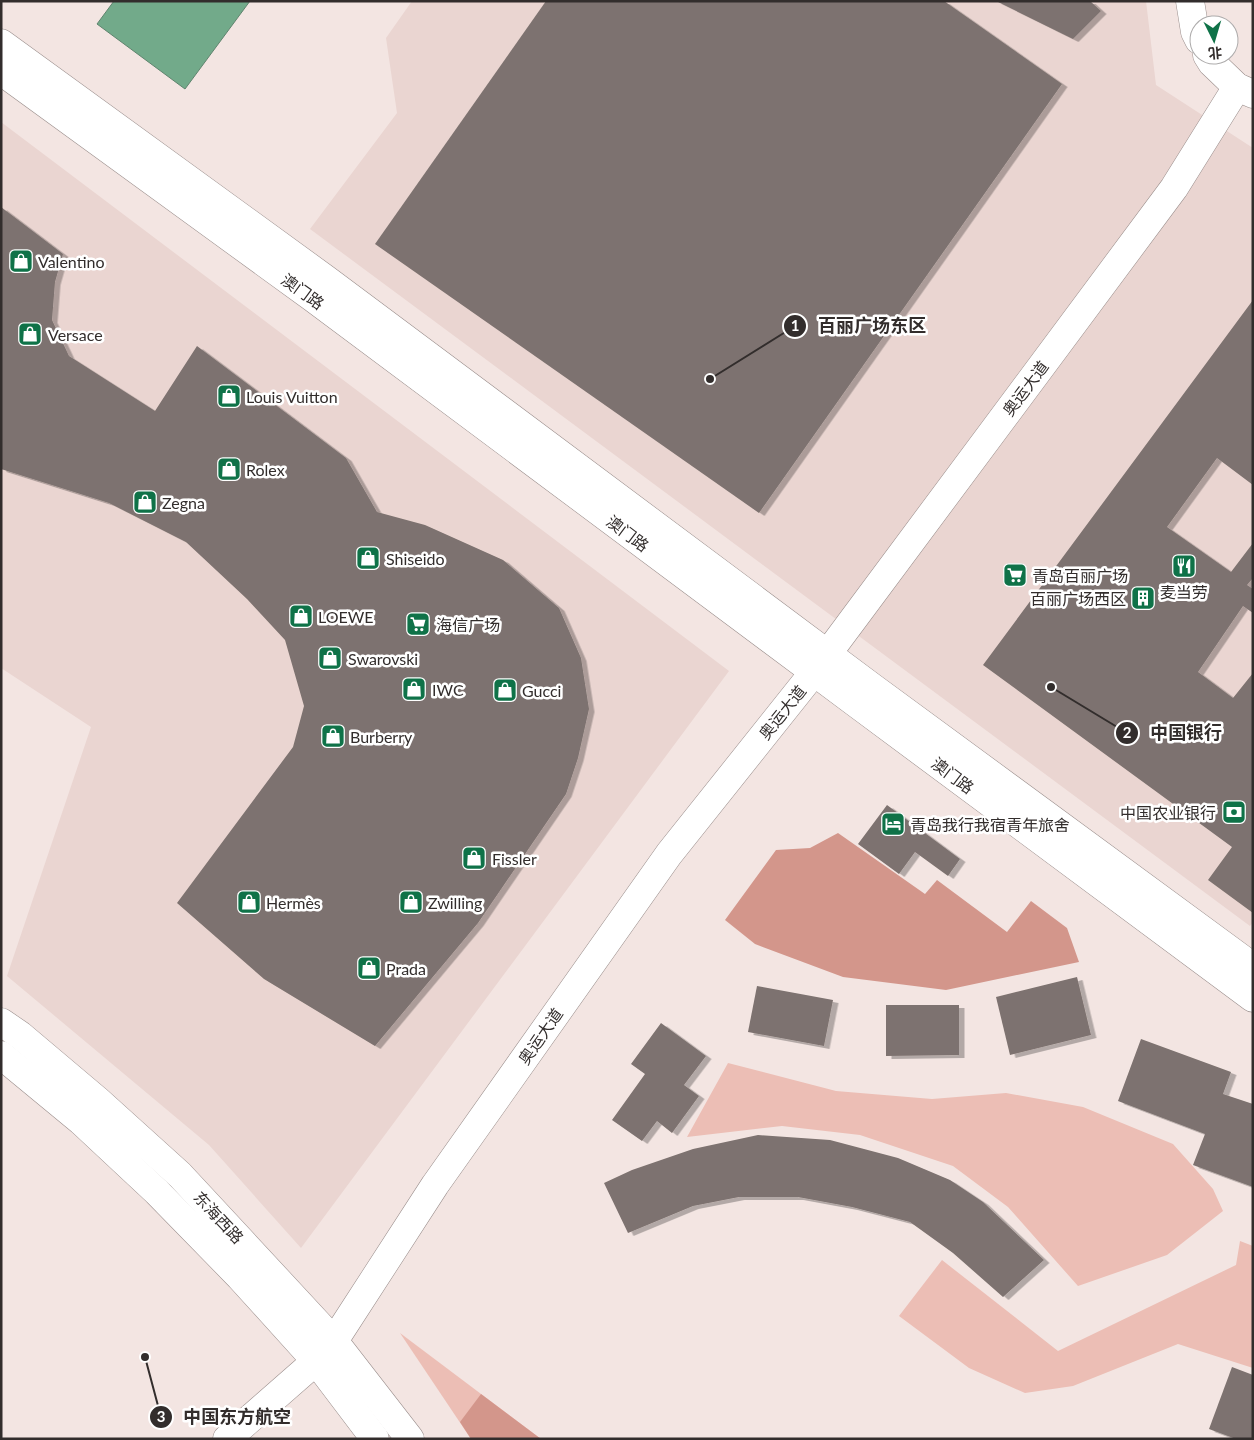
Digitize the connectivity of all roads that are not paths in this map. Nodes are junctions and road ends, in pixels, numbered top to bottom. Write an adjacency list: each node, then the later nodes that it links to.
1 (1190, 1): 2 (main road)
2 (1192, 15)
3 (1, 44): 7 (main road, 澳门路)
4 (1214, 65): 6 (main road)
5 (1, 71): 7 (main road, 澳门路)
6 (1245, 91): 7 (main road, 奥运大道)
7 (821, 663): 8 (main road, 澳门路); 9 (main road, 澳门路); 12 (main road, 奥运大道)
8 (1253, 967)
9 (1253, 998)
10 (1, 1022): 12 (main road, 东海西路)
11 (1, 1055): 12 (main road, 东海西路)
12 (325, 1351): 13 (main road, 奥运大道); 14 (main road, 东海西路); 15 (main road, 东海西路)
13 (226, 1439)
14 (375, 1439)
15 (410, 1439)

